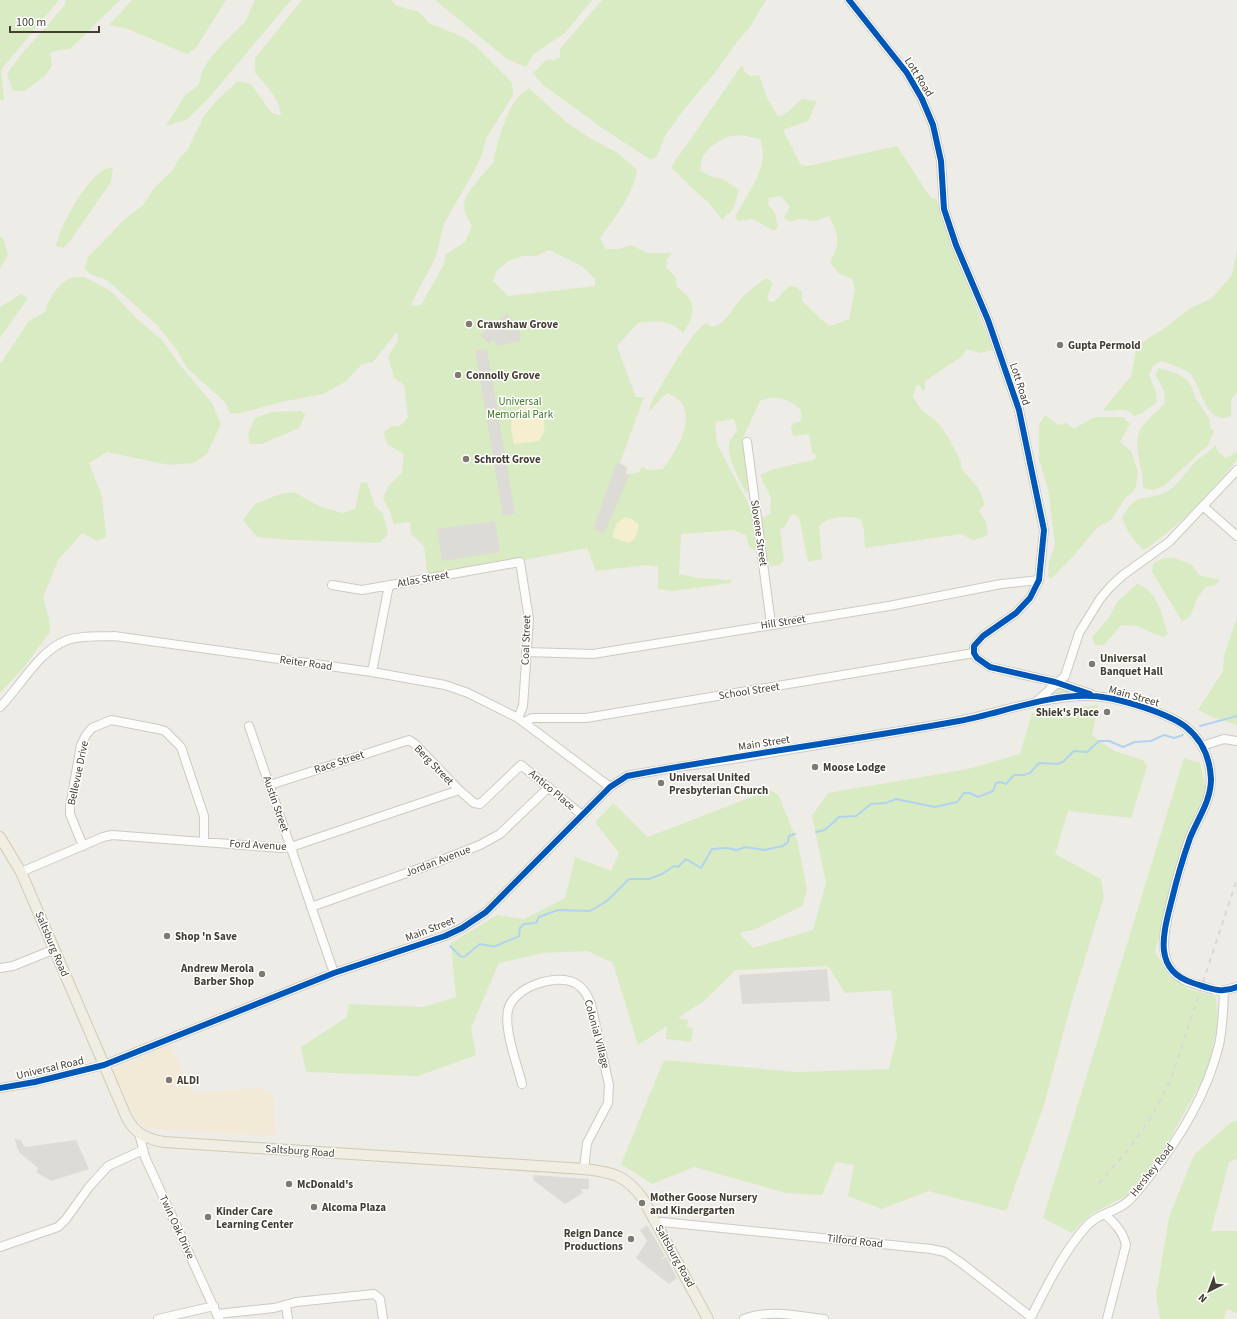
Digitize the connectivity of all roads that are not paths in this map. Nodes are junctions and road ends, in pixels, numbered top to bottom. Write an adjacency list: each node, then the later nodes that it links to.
1 (849, 0): 7 (street, Lott Road)
2 (747, 442): 10 (street, Slovene Street)
3 (1237, 470): 4 (street)
4 (1204, 507): 5 (street); 14 (street)
5 (1237, 536)
6 (520, 562): 9 (street, Atlas Street); 11 (street, Coal Street)
7 (1039, 580): 10 (street, Hill Street); 12 (street, Lott Road)
8 (332, 585): 9 (street)
9 (389, 585): 13 (street, Atlas Street)
10 (772, 624): 11 (street, Hill Street)
11 (526, 652): 18 (street, Coal Street)
12 (974, 653): 14 (street); 18 (street, School Street)
13 (372, 672): 17 (street, Reiter Road); 18 (street, Reiter Road)
14 (1058, 683): 15 (street); 16 (street)
15 (1094, 696): 16 (street, Main Street); 22 (street, Main Street)
16 (1035, 703): 24 (street, Main Street)
17 (0, 707)
18 (522, 720): 24 (street, Reiter Road)
19 (249, 726): 23 (street, Austin Street)
20 (409, 740): 23 (street, Race Street); 26 (street, Berg Street)
21 (1237, 741): 22 (street)
22 (1202, 746): 38 (street, Main Street, bridge)
23 (270, 785): 31 (street, Austin Street)
24 (610, 786): 27 (street, Main Street)
25 (549, 787): 26 (street, Antico Place); 27 (street, Antico Place); 33 (street, Jordan Avenue)
26 (459, 790): 31 (street, Ford Avenue)
27 (582, 815): 36 (street, Main Street)
28 (0, 837): 32 (main road, Saltsburg Road)
29 (204, 841): 30 (street, Ford Avenue); 30 (street, Bellevue Drive); 31 (street, Ford Avenue)
30 (83, 846): 32 (street, Ford Avenue)
31 (292, 847): 33 (street, Austin Street)
32 (21, 872): 34 (main road, Saltsburg Road)
33 (311, 908): 36 (street, Austin Street)
34 (55, 949): 35 (street); 39 (main road, Saltsburg Road)
35 (0, 968)
36 (334, 973): 39 (street, Main Street)
37 (1237, 987): 38 (street)
38 (1224, 991): 45 (street, Hershey Road)
39 (104, 1065): 41 (street, Universal Road); 42 (main road, Saltsburg Road)
40 (522, 1084): 44 (street, Colonial Village)
41 (0, 1088)
42 (139, 1133): 43 (street, Twin Oak Drive); 44 (main road, Saltsburg Road)
43 (143, 1150): 47 (street); 49 (street, Twin Oak Drive)
44 (584, 1169): 46 (main road, Saltsburg Road)
45 (1105, 1214): 51 (street, Hershey Road); 58 (street)
46 (656, 1224): 51 (street, Tilford Road); 55 (main road, Saltsburg Road)
47 (0, 1247)
48 (286, 1305): 49 (street); 53 (street); 54 (street)
49 (216, 1313): 52 (street)
50 (814, 1318): 56 (street); 57 (street)
51 (1031, 1318)
52 (158, 1319)
53 (288, 1319)
54 (383, 1319)
55 (708, 1319)
56 (744, 1319)
57 (824, 1319)
58 (1107, 1319)

